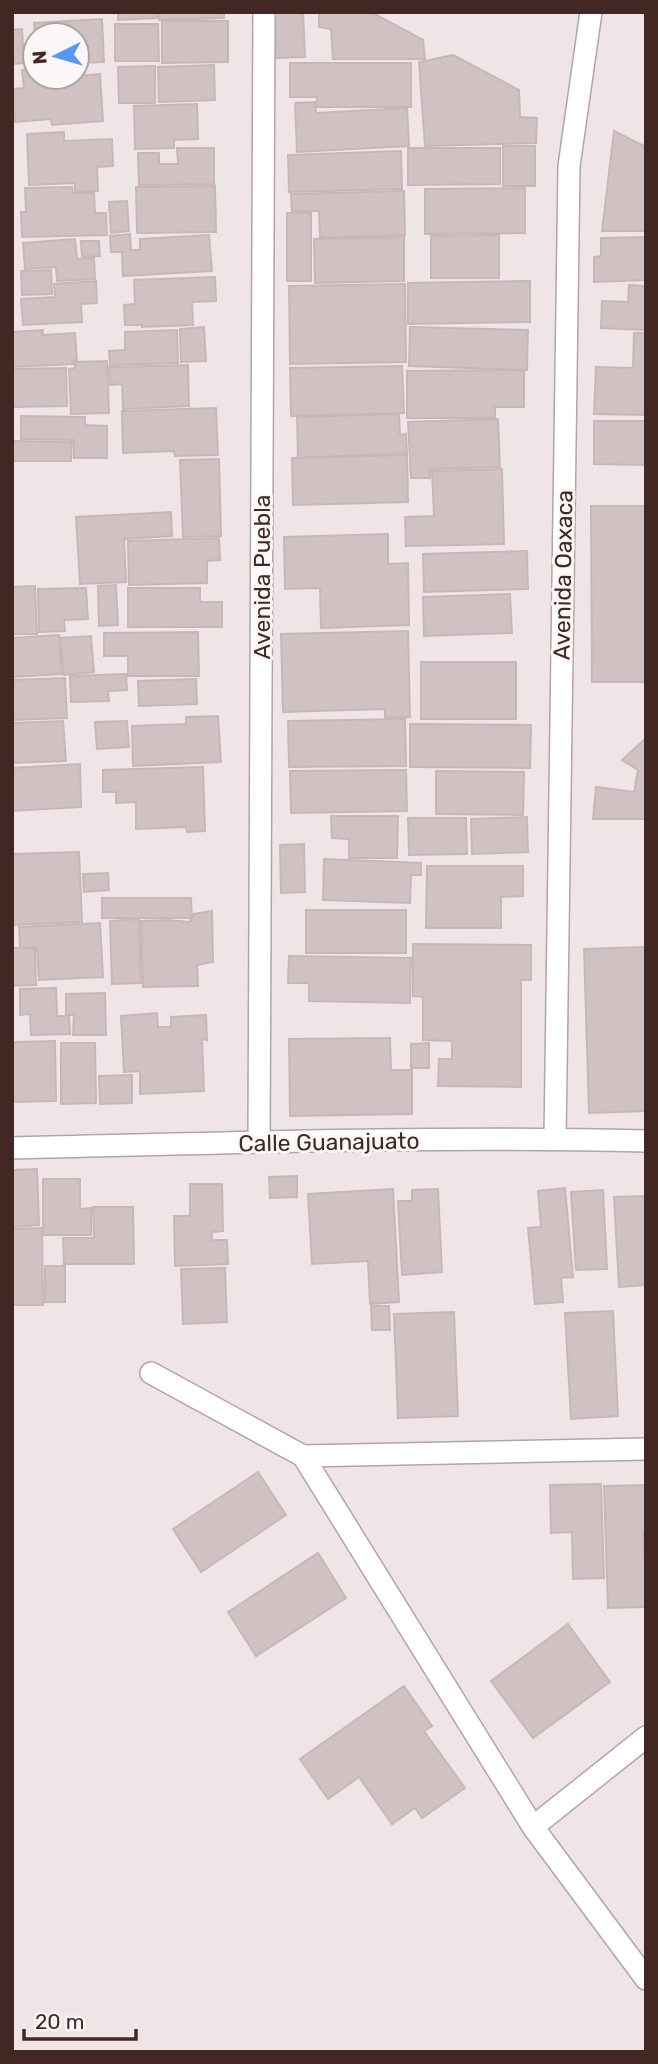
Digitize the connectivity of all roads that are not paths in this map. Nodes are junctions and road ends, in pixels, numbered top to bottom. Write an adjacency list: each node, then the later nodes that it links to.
1 (264, 12): 5 (street, Avenida Puebla)
2 (590, 12): 3 (street, Avenida Oaxaca)
3 (555, 1139): 4 (street, Calle Guanajuato); 5 (street, Calle Guanajuato)
4 (646, 1141)
5 (259, 1142): 6 (street, Calle Guanajuato)
6 (12, 1148)
7 (151, 1373): 9 (street)
8 (646, 1449): 9 (street)
9 (303, 1456): 11 (street)
10 (646, 1737): 11 (street)
11 (533, 1827): 12 (street)
12 (646, 1979)

